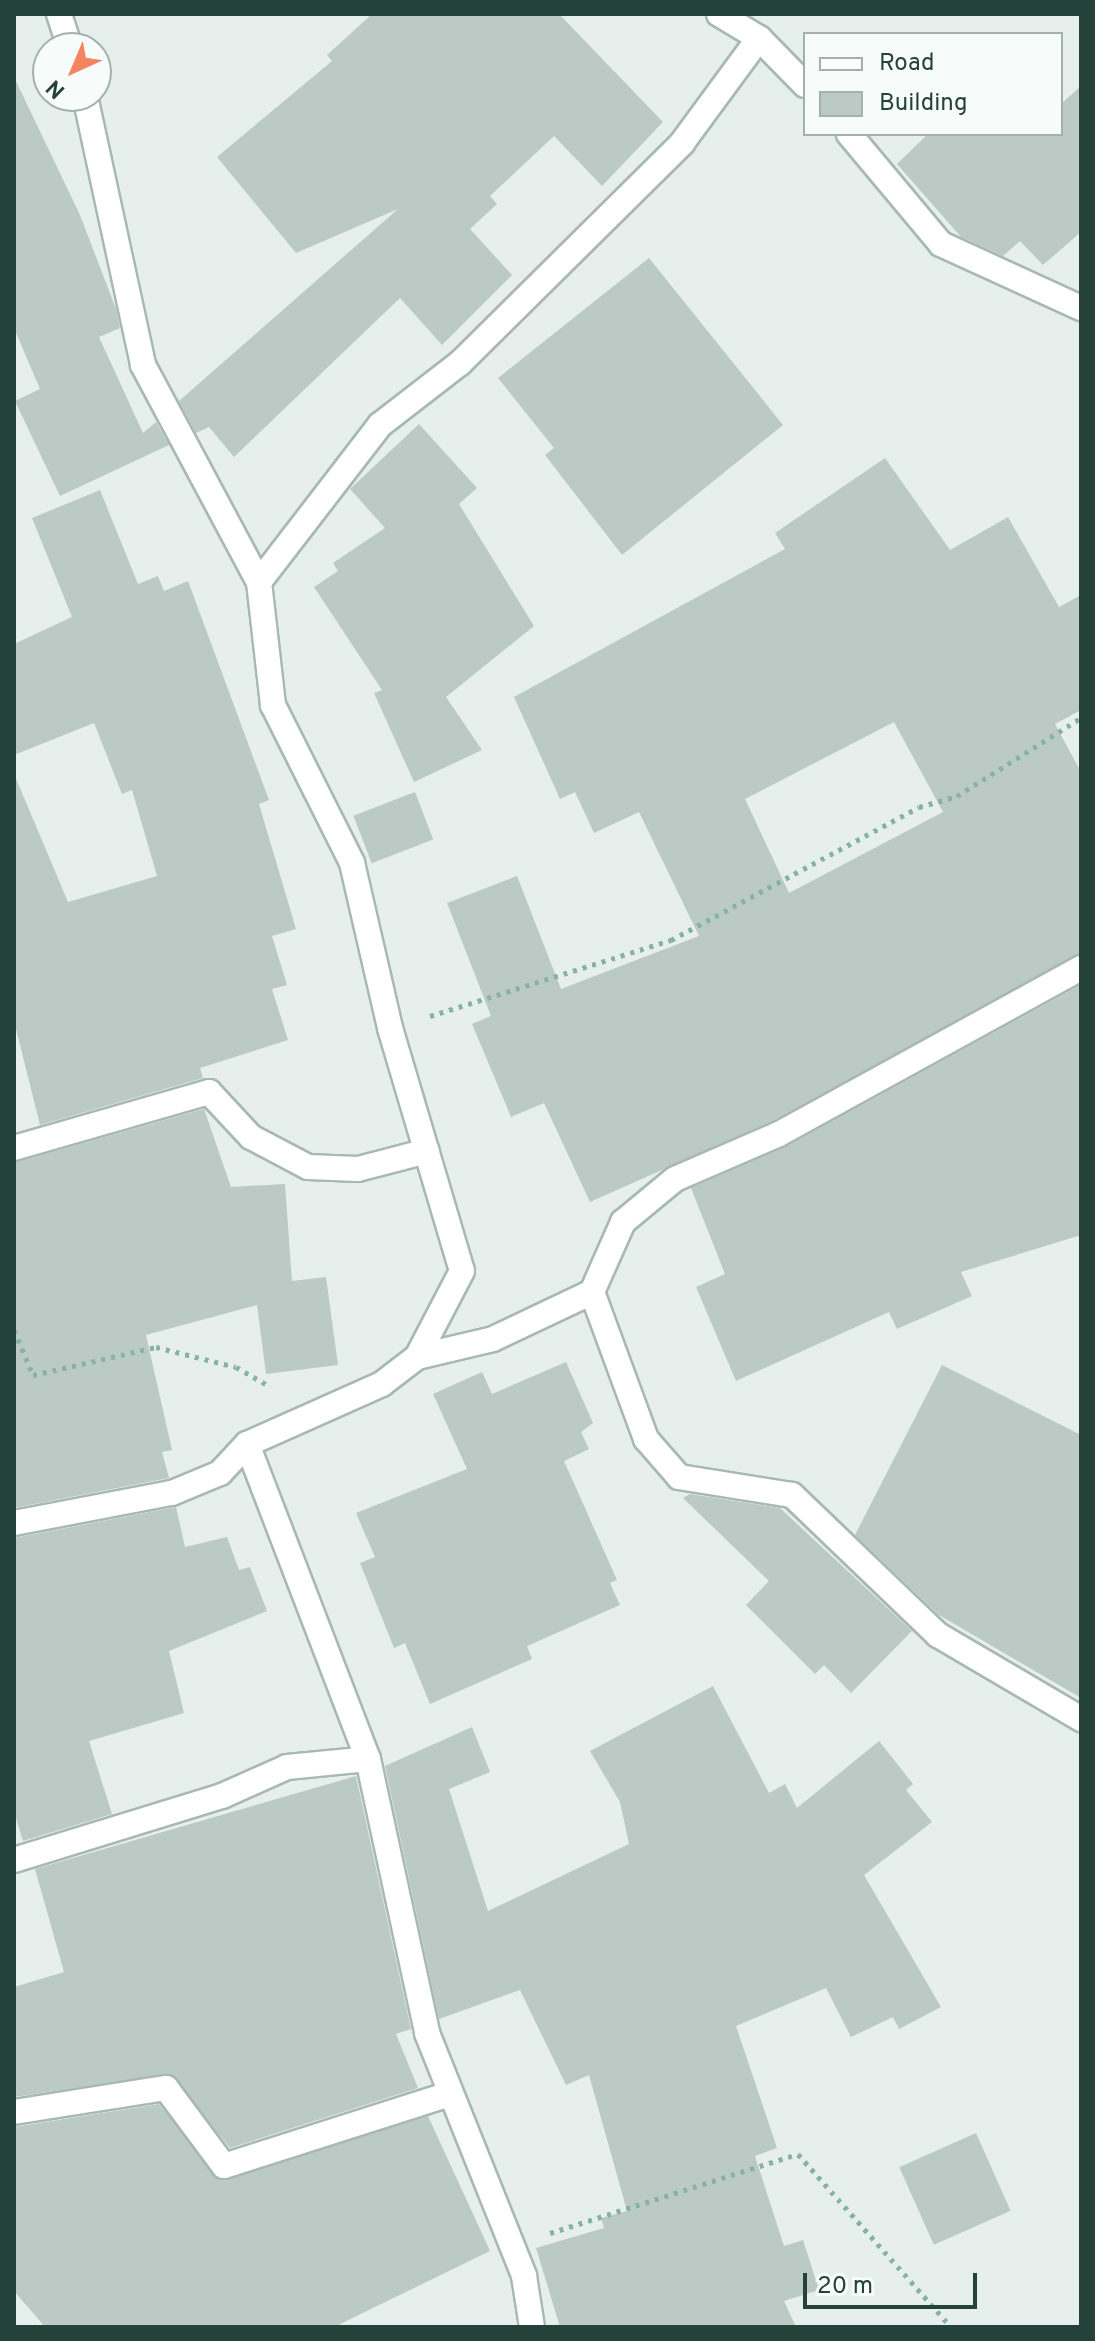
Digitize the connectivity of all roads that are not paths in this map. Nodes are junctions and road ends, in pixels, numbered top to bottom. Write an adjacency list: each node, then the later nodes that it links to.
1 (719, 14): 2 (street)
2 (759, 38): 3 (street); 7 (street)
3 (803, 83)
4 (88, 112): 7 (street)
5 (851, 136): 6 (street)
6 (1081, 308)
7 (259, 582): 10 (street)
8 (1081, 968): 11 (street)
9 (14, 1148): 10 (street)
10 (427, 1151): 12 (street)
11 (592, 1292): 12 (street); 15 (street)
12 (417, 1357): 13 (street)
13 (247, 1444): 14 (street); 16 (street)
14 (14, 1523)
15 (1081, 1719)
16 (368, 1759): 17 (street); 18 (street)
17 (14, 1860)
18 (449, 2094): 19 (street); 20 (street)
19 (14, 2112)
20 (532, 2327)

